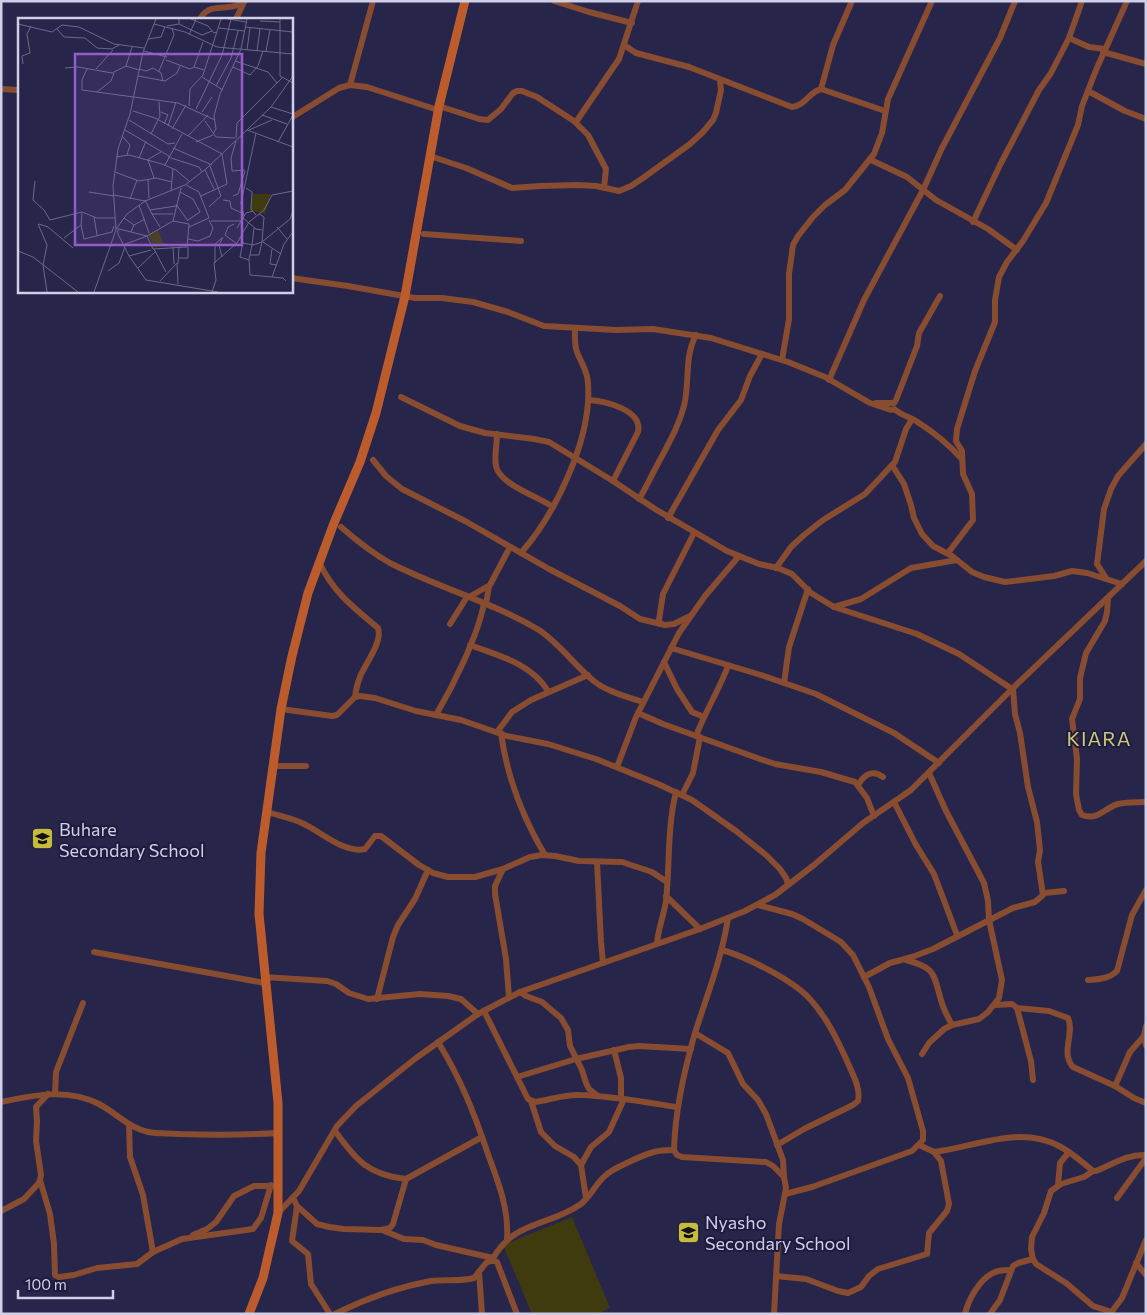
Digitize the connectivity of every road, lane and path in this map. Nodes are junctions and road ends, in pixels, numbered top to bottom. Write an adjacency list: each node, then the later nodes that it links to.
1 (373, 1): 19 (street)
2 (465, 1): 24 (main road)
3 (554, 1): 13 (street)
4 (638, 1): 13 (street)
5 (852, 1): 21 (street)
6 (932, 1): 25 (street)
7 (1015, 1): 32 (street)
8 (1082, 1): 14 (street)
9 (1127, 1): 16 (street)
10 (245, 2): 11 (street); 12 (street)
11 (201, 18)
12 (237, 18)
13 (632, 23): 15 (street)
14 (1069, 38): 16 (street); 33 (street)
15 (624, 45): 18 (street); 28 (street)
16 (1104, 51): 17 (street); 23 (street)
17 (1146, 64)
18 (720, 81): 21 (street); 31 (street)
19 (350, 85): 24 (street); 26 (street)
20 (1, 89): 22 (street)
21 (821, 89): 25 (street)
22 (18, 90)
23 (1088, 91): 27 (street); 36 (street)
24 (438, 108): 28 (street); 29 (main road)
25 (885, 111): 30 (street)
26 (292, 117)
27 (1146, 119)
28 (576, 122): 31 (street)
29 (430, 156): 31 (street); 38 (main road)
30 (871, 160): 32 (street); 43 (street)
31 (604, 188)
32 (923, 190): 33 (street); 44 (street)
33 (973, 222): 36 (street)
34 (424, 234): 35 (street)
35 (521, 241)
36 (1017, 250): 52 (street)
37 (292, 278): 38 (street)
38 (405, 296): 40 (street); 67 (main road)
39 (940, 296): 47 (street)
40 (575, 329): 41 (street); 46 (street)
41 (696, 335): 42 (street); 56 (street)
42 (762, 354): 43 (street); 58 (street)
43 (782, 360): 44 (street)
44 (829, 380): 47 (street)
45 (401, 397): 49 (street)
46 (589, 400): 51 (street); 55 (street)
47 (870, 403): 48 (street)
48 (912, 419): 52 (street); 54 (street)
49 (497, 434): 51 (street); 57 (street)
50 (1146, 444): 69 (street)
51 (574, 457): 55 (street); 57 (street)
52 (962, 459): 63 (street)
53 (373, 460): 61 (street)
54 (892, 465): 63 (street); 68 (street)
55 (613, 481): 56 (street)
56 (639, 499): 58 (street)
57 (552, 507): 62 (street)
58 (668, 518): 60 (street)
59 (341, 527): 73 (street)
60 (694, 533): 64 (street); 79 (street)
61 (510, 547): 62 (street); 71 (street)
62 (521, 553): 79 (street)
63 (948, 553): 65 (street)
64 (739, 556): 68 (street); 77 (street)
65 (957, 560): 69 (street); 76 (street)
66 (1146, 561): 70 (street)
67 (320, 564): 88 (street); 90 (main road)
68 (776, 568): 72 (street)
69 (1106, 579): 70 (street)
70 (1122, 584): 74 (street)
71 (490, 585): 73 (street); 75 (street)
72 (808, 589): 76 (street); 85 (street)
73 (468, 597): 75 (street); 78 (street)
74 (1108, 598): 86 (street); 105 (street)
75 (485, 604): 80 (street); 84 (street)
76 (834, 607): 86 (street)
77 (690, 616): 79 (street); 81 (street)
78 (450, 624)
79 (660, 624)
80 (470, 645): 87 (street); 92 (street)
81 (671, 648): 82 (street); 83 (street)
82 (664, 662): 89 (street); 93 (street)
83 (728, 666): 85 (street); 93 (street)
84 (588, 675): 87 (street); 89 (street)
85 (784, 683): 96 (street)
86 (1012, 688): 96 (street); 116 (street)
87 (548, 691): 94 (street)
88 (355, 697): 90 (street); 92 (street)
89 (643, 702): 91 (street)
90 (281, 709): 97 (main road)
91 (638, 713): 95 (street); 99 (street)
92 (436, 715): 94 (street)
93 (704, 716): 95 (street)
94 (499, 733): 99 (street); 108 (street)
95 (698, 737): 102 (street); 103 (street)
96 (939, 763): 100 (street)
97 (273, 766): 98 (street); 106 (main road)
98 (306, 766)
99 (617, 767): 103 (street)
100 (929, 773): 104 (street); 120 (street)
101 (882, 777): 102 (street)
102 (858, 785): 107 (street)
103 (680, 793): 112 (street); 113 (street)
104 (894, 802): 107 (street); 122 (street)
105 (1146, 802)
106 (267, 812): 111 (street); 129 (main road)
107 (874, 816): 113 (street)
108 (545, 855): 109 (street); 110 (street)
109 (597, 862): 112 (street); 127 (street)
110 (503, 868): 111 (street); 132 (street)
111 (428, 870): 133 (street)
112 (667, 882): 117 (street)
113 (788, 884): 118 (street)
114 (1146, 890): 130 (street)
115 (1064, 892): 116 (street)
116 (1044, 893): 120 (street)
117 (666, 896): 121 (street); 123 (street)
118 (758, 905): 119 (street); 128 (street)
119 (728, 918): 121 (street); 124 (street)
120 (989, 920): 122 (street); 135 (street)
121 (700, 929): 123 (street)
122 (957, 935): 126 (street)
123 (657, 943): 127 (street)
124 (722, 950): 140 (street); 162 (street)
125 (94, 952): 129 (street)
126 (903, 959): 128 (street); 138 (street)
127 (603, 963): 131 (street)
128 (864, 978): 163 (street)
129 (265, 980): 133 (street); 160 (main road)
130 (1088, 980)
131 (520, 992): 132 (street); 147 (street)
132 (509, 997): 137 (street)
133 (377, 999): 137 (street)
134 (83, 1003): 151 (street)
135 (995, 1005): 136 (street); 138 (street)
136 (1017, 1008): 149 (street); 150 (street)
137 (481, 1012): 142 (street); 148 (street)
138 (952, 1025): 146 (street)
139 (1146, 1026): 141 (street)
140 (696, 1033): 144 (street); 162 (street)
141 (1144, 1036): 143 (street); 150 (street)
142 (438, 1042): 159 (street); 161 (street)
143 (1146, 1046)
144 (691, 1049): 145 (street); 157 (street)
145 (614, 1050): 147 (street); 153 (street)
146 (922, 1054)
147 (576, 1059): 148 (street); 152 (street)
148 (517, 1077): 154 (street)
149 (1033, 1080)
150 (1115, 1086): 156 (street)
151 (51, 1094): 155 (street); 158 (street); 172 (street)
152 (598, 1096): 153 (street); 154 (street)
153 (623, 1098): 157 (street); 168 (street)
154 (531, 1101): 168 (street)
155 (1, 1102)
156 (1146, 1103)
157 (676, 1107): 164 (street)
158 (129, 1124): 160 (street); 186 (street)
159 (334, 1132): 171 (street); 176 (street)
160 (278, 1133): 173 (main road)
161 (482, 1137): 171 (street); 184 (street)
162 (778, 1145): 170 (street)
163 (919, 1145): 165 (street); 175 (street)
164 (674, 1150): 170 (street); 177 (street)
165 (934, 1152): 166 (street); 193 (street)
166 (1069, 1152): 169 (street); 174 (street)
167 (1146, 1157): 169 (street); 178 (street)
168 (581, 1166): 177 (street)
169 (1093, 1171): 174 (street)
170 (784, 1177): 175 (street)
171 (406, 1179): 182 (street)
172 (40, 1180): 180 (street); 186 (street)
173 (275, 1186): 181 (main road); 183 (street); 183 (street)
174 (1058, 1186): 188 (street)
175 (786, 1194): 193 (street)
176 (293, 1198): 179 (street); 181 (street)
177 (586, 1198): 184 (street)
178 (1116, 1198)
179 (297, 1206): 182 (street); 196 (street)
180 (2, 1210)
181 (278, 1213): 195 (main road)
182 (381, 1230): 187 (street)
183 (182, 1239): 186 (street)
184 (507, 1239): 187 (street)
185 (1146, 1240): 189 (street)
186 (152, 1252)
187 (493, 1259): 191 (street); 199 (street)
188 (1033, 1259): 190 (street); 194 (street)
189 (1136, 1263): 192 (street); 194 (street)
190 (1010, 1270): 201 (street); 202 (street)
191 (479, 1272): 197 (street); 198 (street)
192 (1146, 1274)
193 (776, 1276): 200 (street)
194 (1111, 1313)
195 (248, 1314)
196 (330, 1314)
197 (335, 1314)
198 (482, 1314)
199 (517, 1314)
200 (774, 1314)
201 (965, 1314)
202 (990, 1314)

